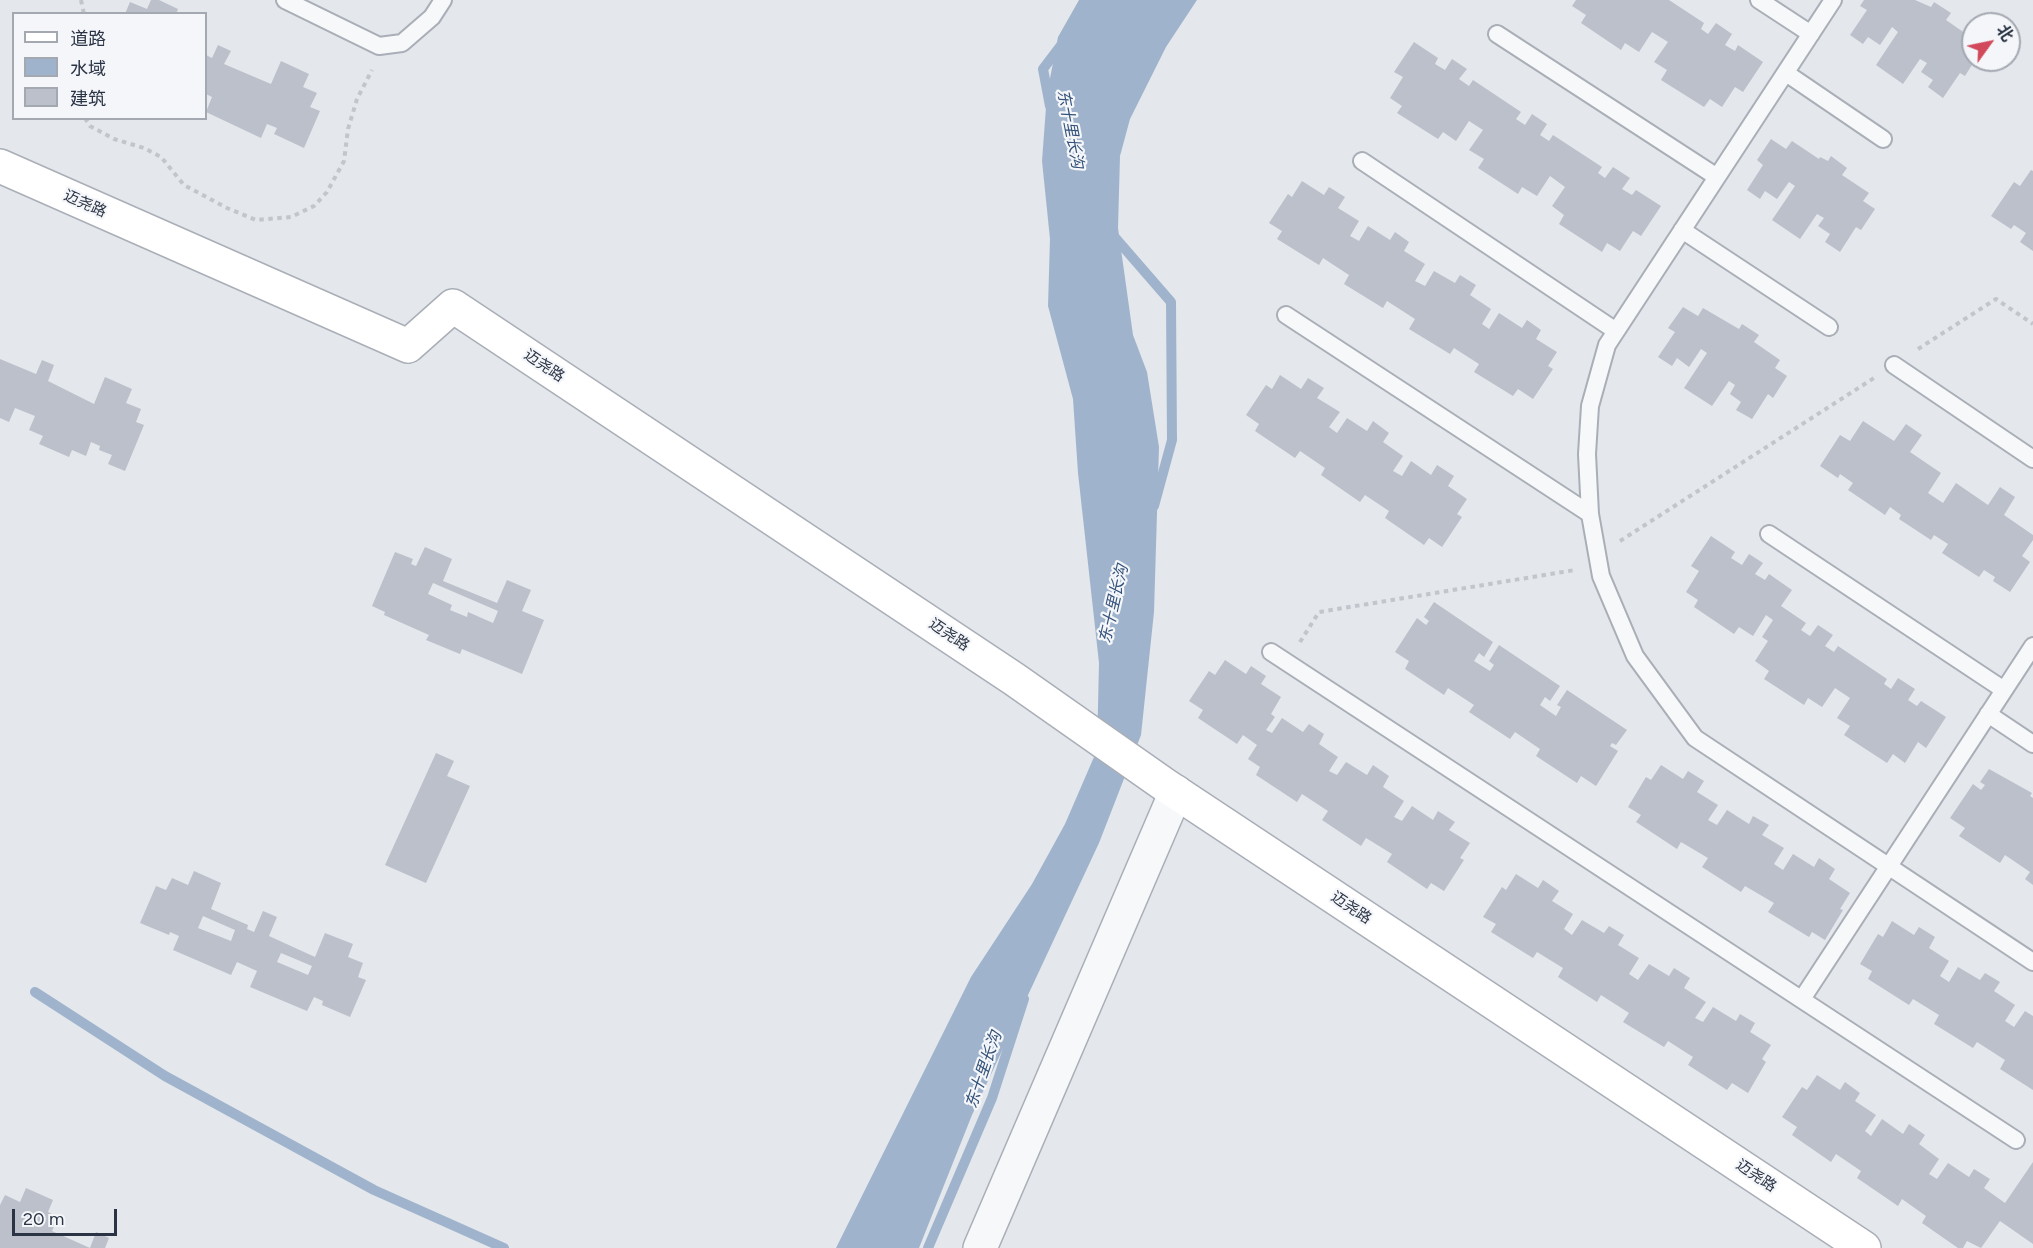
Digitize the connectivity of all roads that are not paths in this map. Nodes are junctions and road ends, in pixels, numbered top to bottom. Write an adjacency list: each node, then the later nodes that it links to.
1 (285, 0): 2 (lane)
2 (443, 0)
3 (1759, 0): 6 (lane)
4 (1833, 0): 6 (lane)
5 (1497, 34): 11 (lane)
6 (1811, 34): 7 (lane)
7 (1785, 73): 8 (lane); 11 (lane)
8 (1883, 139)
9 (1362, 161): 15 (lane)
10 (0, 166): 25 (street, 迈尧路)
11 (1717, 177): 12 (lane)
12 (1682, 230): 14 (lane); 15 (lane)
13 (1287, 315): 18 (lane)
14 (1829, 327)
15 (1616, 331): 18 (lane)
16 (1894, 365): 17 (lane)
17 (2033, 459)
18 (1590, 514): 26 (lane)
19 (1769, 534): 22 (lane)
20 (2033, 646): 22 (lane)
21 (1271, 652): 28 (lane)
22 (2004, 690): 23 (lane)
23 (1988, 714): 24 (lane); 26 (lane)
24 (2033, 744)
25 (1171, 788): 30 (street); 31 (street, 迈尧路)
26 (1888, 867): 27 (lane); 28 (lane)
27 (2033, 962)
28 (1802, 999): 29 (lane)
29 (2016, 1140)
30 (980, 1248)
31 (1864, 1248)

